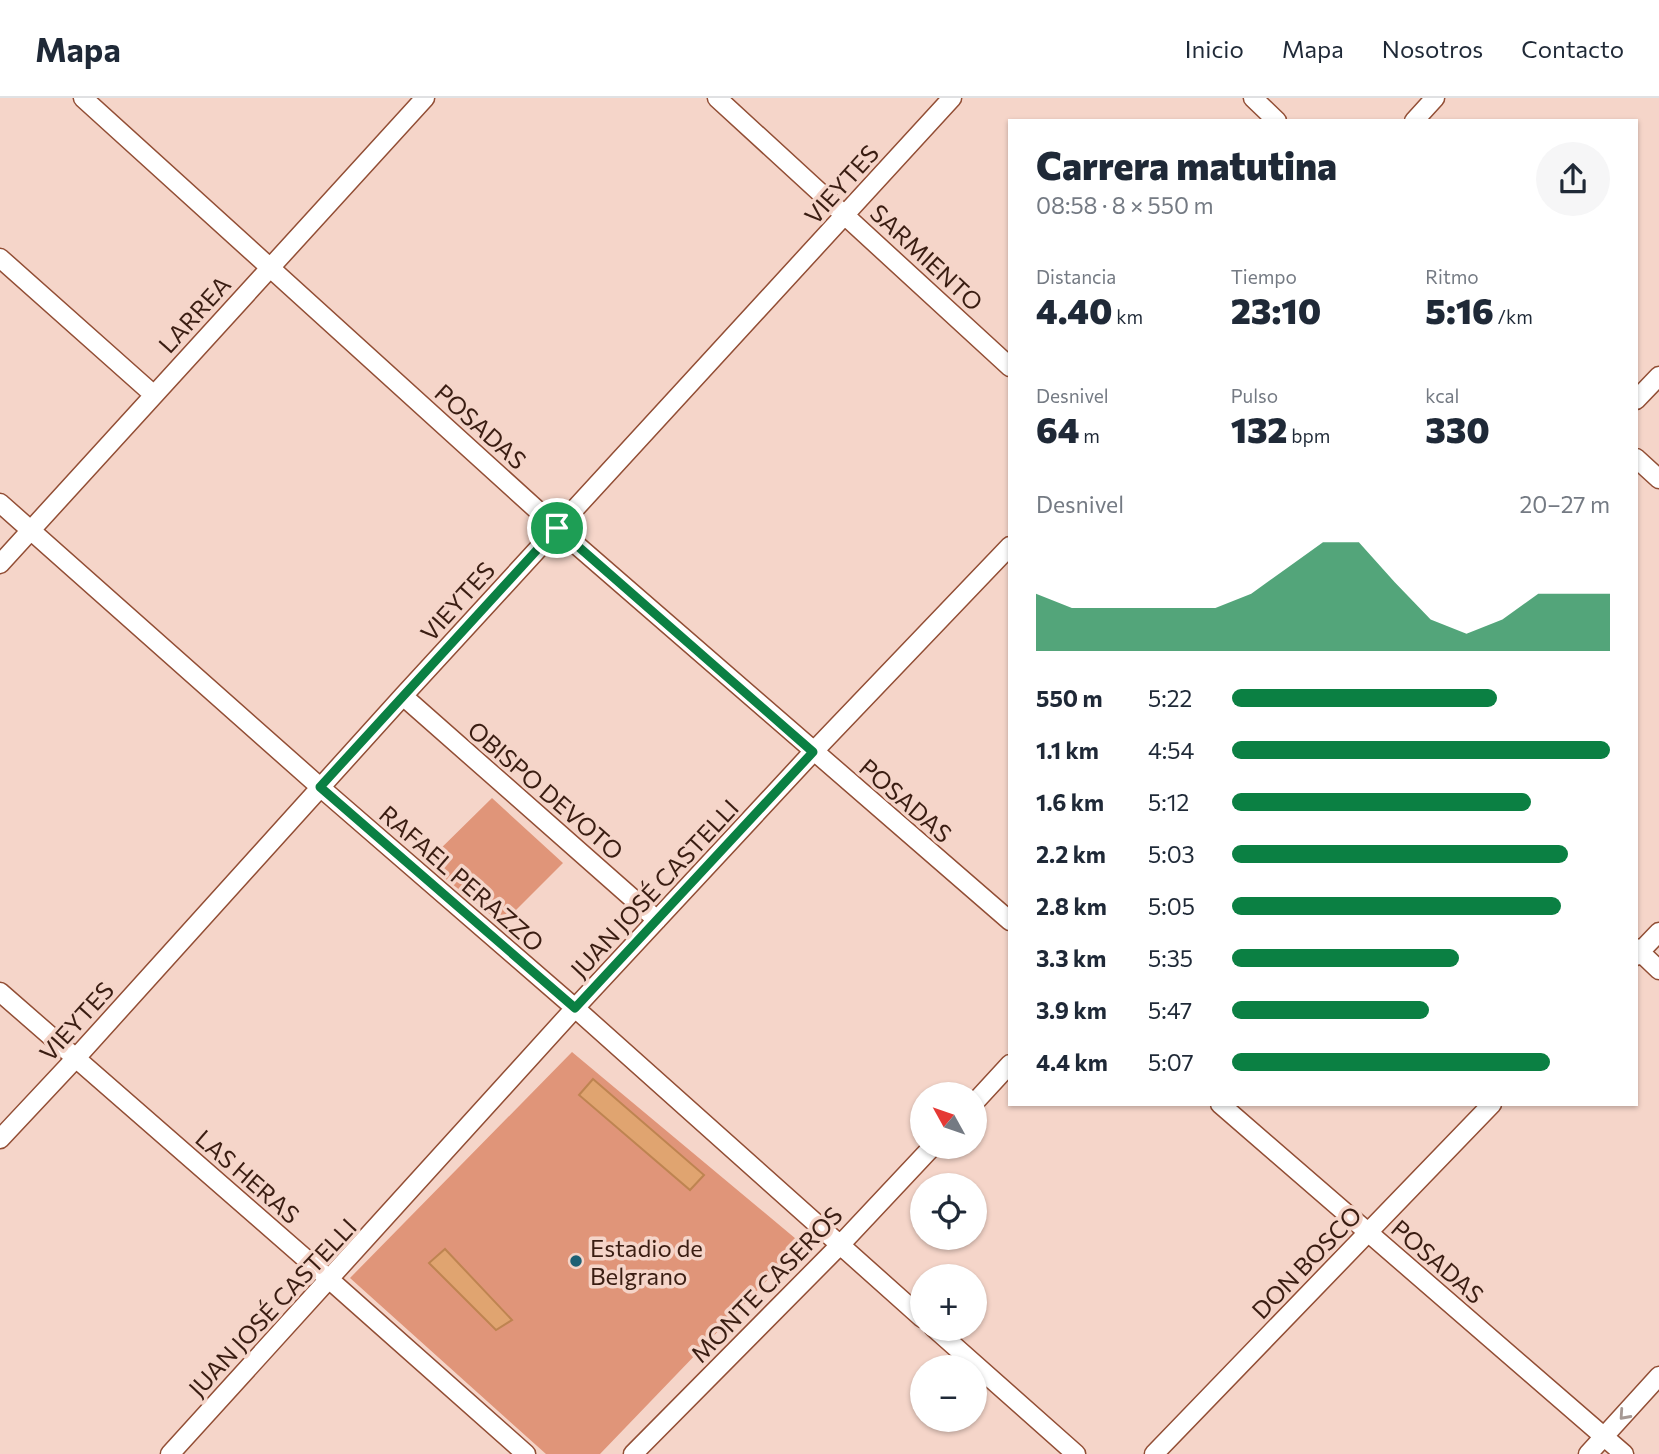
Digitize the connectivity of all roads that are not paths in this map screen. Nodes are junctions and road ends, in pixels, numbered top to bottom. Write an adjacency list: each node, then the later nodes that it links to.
1 (83, 98): 11 (street, POSADAS)
2 (425, 98): 11 (street, LARREA)
3 (717, 98): 9 (street, SARMIENTO)
4 (952, 98): 9 (street, VIEYTES)
5 (1252, 98): 7 (street)
6 (1435, 98): 8 (street)
7 (1275, 119)
8 (1416, 119)
9 (846, 215): 12 (street, SARMIENTO); 19 (street, VIEYTES)
10 (0, 258): 14 (street)
11 (269, 267): 14 (street, LARREA); 19 (street, POSADAS)
12 (1008, 365)
13 (1659, 376): 15 (street)
14 (154, 395): 20 (street, LARREA)
15 (1638, 398)
16 (1638, 460): 17 (street)
17 (1659, 479)
18 (0, 503): 20 (street, RAFAEL PERAZZO)
19 (557, 528): 23 (street, VIEYTES); 24 (street, POSADAS)
20 (31, 530): 22 (street, LARREA); 25 (street, RAFAEL PERAZZO)
21 (1008, 548): 24 (street, JUAN JOSÉ CASTELLI)
22 (0, 564)
23 (403, 696): 25 (street, VIEYTES); 27 (street, OBISPO DEVOTO)
24 (813, 752): 26 (street, POSADAS); 27 (street, JUAN JOSÉ CASTELLI)
25 (320, 787): 33 (street, RAFAEL PERAZZO); 34 (street, VIEYTES)
26 (1008, 919)
27 (657, 920): 33 (street, JUAN JOSÉ CASTELLI)
28 (1659, 932): 29 (street)
29 (1638, 951)
30 (1638, 953): 31 (street)
31 (1659, 970)
32 (0, 992): 34 (street, LAS HERAS)
33 (575, 1008): 42 (street, RAFAEL PERAZZO); 43 (street, JUAN JOSÉ CASTELLI)
34 (75, 1059): 39 (street, VIEYTES); 43 (street, LAS HERAS)
35 (1008, 1066): 36 (street)
36 (987, 1089)
37 (1222, 1106): 41 (street, POSADAS)
38 (1490, 1106): 41 (street, DON BOSCO)
39 (0, 1139)
40 (921, 1159): 42 (street, MONTE CASEROS)
41 (1368, 1233): 47 (street, POSADAS); 52 (street, DON BOSCO)
42 (840, 1245): 44 (street, RAFAEL PERAZZO); 50 (street, MONTE CASEROS)
43 (330, 1280): 48 (street, JUAN JOSÉ CASTELLI); 49 (street, LAS HERAS)
44 (910, 1307)
45 (949, 1341): 51 (street)
46 (1659, 1376): 47 (street, one-way to 47)
47 (1604, 1437): 53 (street); 54 (street, POSADAS)
48 (170, 1454)
49 (526, 1454)
50 (633, 1454)
51 (1076, 1454)
52 (1154, 1454)
53 (1588, 1454)
54 (1624, 1454)

